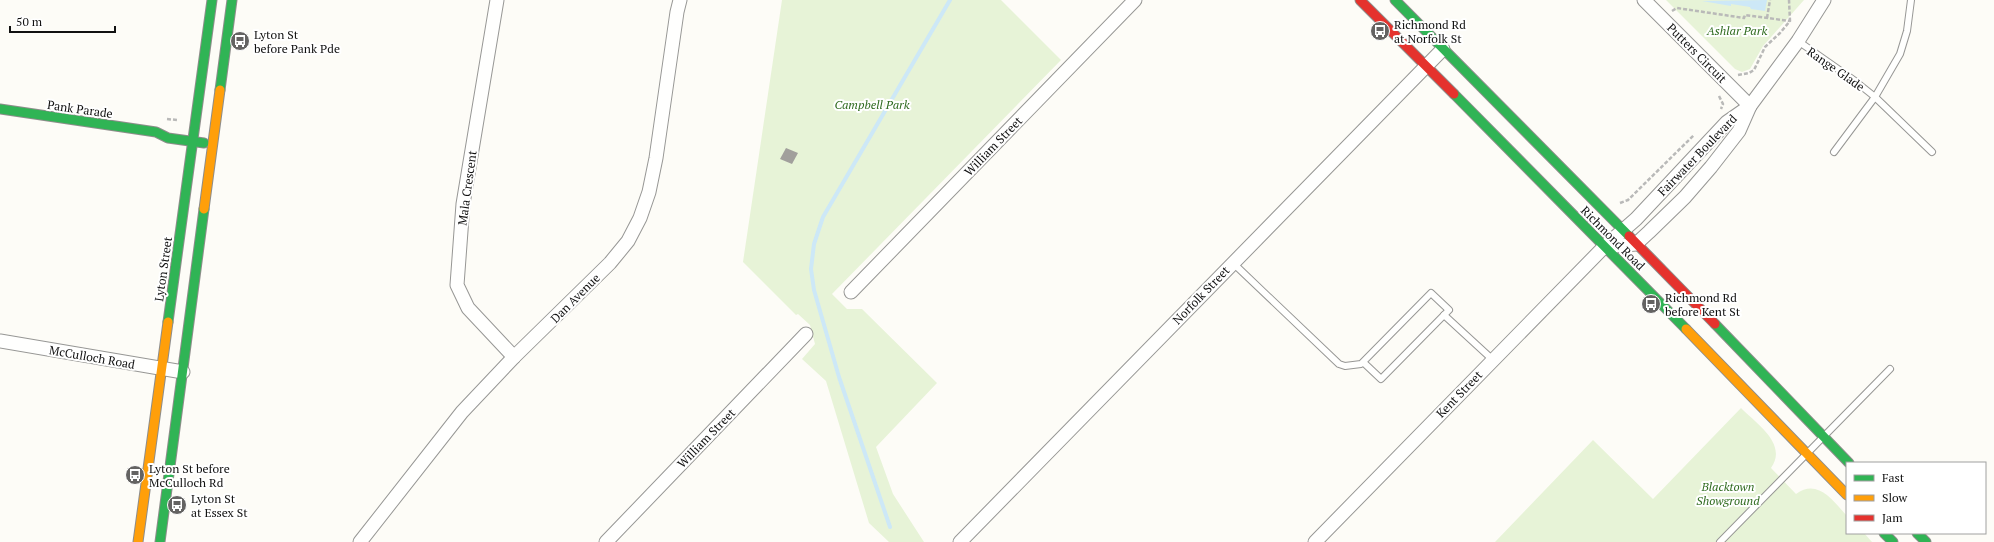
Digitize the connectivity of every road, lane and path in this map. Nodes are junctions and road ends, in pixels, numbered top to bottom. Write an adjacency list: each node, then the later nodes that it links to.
1 (212, 0): 24 (main road, Lyton Street)
2 (232, 0): 29 (main road)
3 (497, 0): 41 (street, Mala Crescent)
4 (680, 0): 41 (street, Dan Avenue)
5 (1135, 0): 37 (street, William Street)
6 (1360, 0): 18 (main road, Richmond Road)
7 (1395, 0): 17 (main road, Richmond Road)
8 (1644, 0): 22 (street, Putters Circuit)
9 (1770, 0): 14 (path)
10 (1789, 0): 15 (path)
11 (1824, 0): 16 (street, Fairwater Boulevard)
12 (1911, 0): 21 (lane, Range Glade)
13 (1672, 11): 14 (path)
14 (1767, 18): 15 (path)
15 (1790, 21): 19 (path)
16 (1798, 42): 21 (lane, Range Glade); 22 (street, Fairwater Boulevard)
17 (1443, 49): 18 (street, Norfolk Street); 33 (main road, Richmond Road)
18 (1426, 66): 35 (main road, Richmond Road); 36 (street, Norfolk Street)
19 (1734, 72)
20 (1717, 94): 25 (path)
21 (1875, 97): 30 (lane, Range Glade); 31 (lane)
22 (1750, 106): 33 (street, Fairwater Boulevard); 34 (street)
23 (0, 109): 27 (main road, Pank Parade)
24 (197, 110): 27 (main road, Pank Parade); 28 (main road, Lyton Street)
25 (1716, 115)
26 (1699, 130): 32 (path)
27 (156, 132): 28 (main road, Pank Parade)
28 (193, 142): 29 (main road, Pank Parade); 44 (main road, Lyton Street)
29 (213, 145): 46 (main road)
30 (1834, 152)
31 (1932, 152)
32 (1615, 206)
33 (1622, 229): 34 (main road, Richmond Road); 35 (street, Fairwater Boulevard)
34 (1636, 244): 35 (street); 47 (main road, Richmond Road)
35 (1604, 247): 42 (street, Kent Street); 48 (main road, Richmond Road)
36 (1233, 263): 43 (lane); 57 (street, Norfolk Street)
37 (851, 292)
38 (1444, 315): 42 (lane); 43 (lane); 43 (lane)
39 (806, 334): 56 (street, William Street)
40 (0, 341): 44 (street, McCulloch Road)
41 (514, 357): 55 (street, Dan Avenue)
42 (1493, 360): 58 (street, Kent Street)
43 (1363, 362)
44 (162, 369): 46 (street, McCulloch Road); 53 (main road, Lyton Street)
45 (1890, 369): 47 (lane)
46 (183, 372): 54 (main road)
47 (1823, 436): 48 (lane); 49 (main road, Richmond Road)
48 (1806, 454): 50 (main road, Richmond Road); 59 (lane)
49 (1848, 462)
50 (1846, 494)
51 (1885, 534): 60 (main road)
52 (1918, 534): 61 (main road)
53 (138, 542)
54 (160, 542)
55 (360, 542)
56 (606, 542)
57 (960, 542)
58 (1314, 542)
59 (1720, 542)
60 (1893, 542)
61 (1926, 542)

